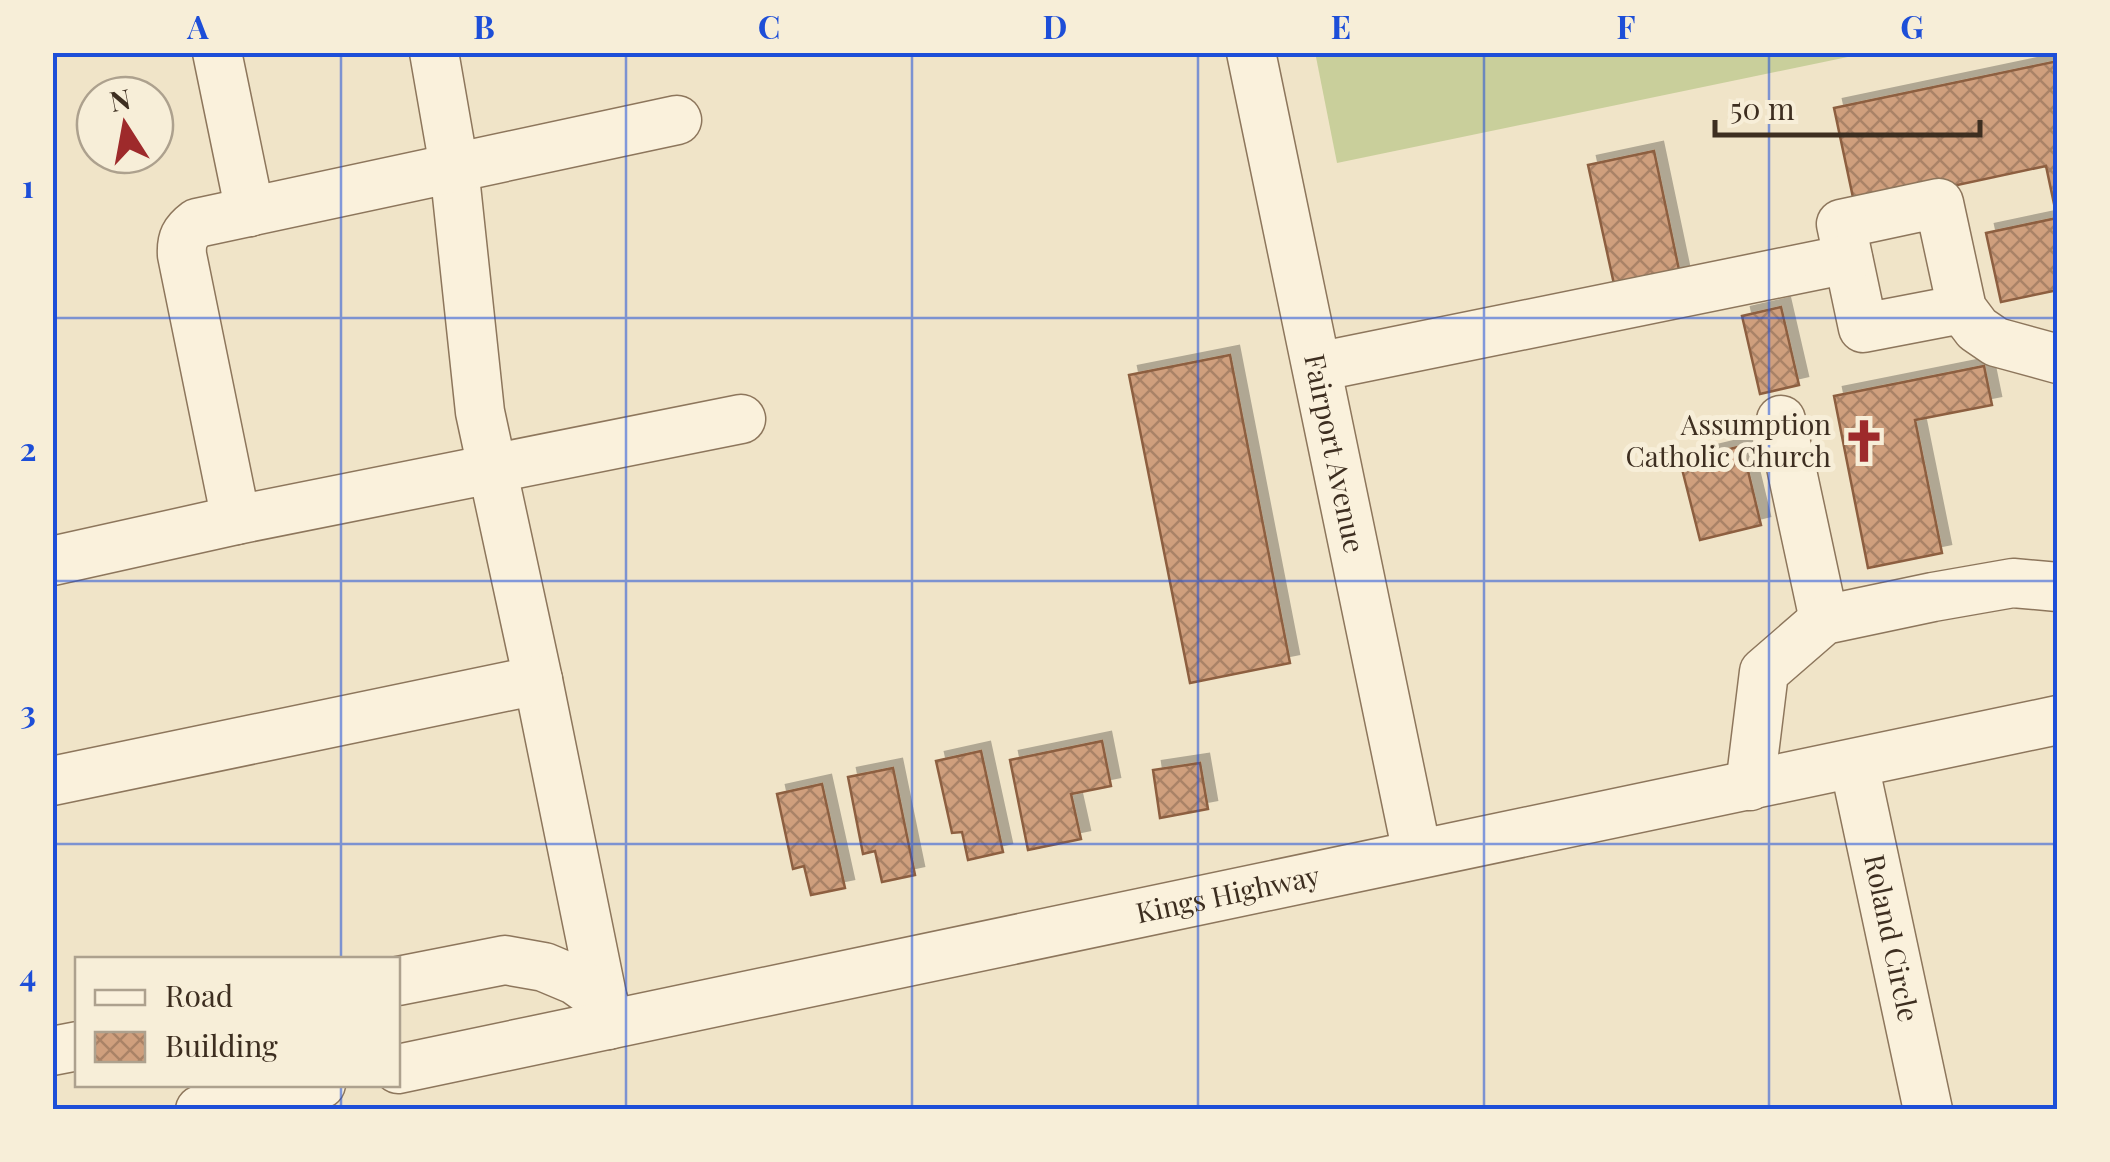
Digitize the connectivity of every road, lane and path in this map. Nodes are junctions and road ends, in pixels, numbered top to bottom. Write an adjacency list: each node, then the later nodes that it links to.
1 (217, 52): 6 (street)
2 (434, 52): 5 (street)
3 (1251, 52): 10 (street, Fairport Avenue)
4 (676, 120): 5 (street)
5 (454, 168): 6 (street); 13 (street)
6 (250, 212): 14 (street)
7 (1848, 259): 8 (street); 8 (street); 10 (street)
8 (1962, 309): 9 (street)
9 (2058, 360)
10 (1317, 367): 23 (street, Fairport Avenue)
11 (741, 419): 13 (street)
12 (1781, 420): 17 (street)
13 (494, 470): 14 (street); 18 (street)
14 (236, 520): 15 (street)
15 (52, 561)
16 (2058, 587): 17 (street)
17 (1824, 620): 22 (street)
18 (538, 680): 21 (street); 25 (street)
19 (2058, 720): 20 (street, Kings Highway)
20 (1854, 764): 22 (street, Kings Highway); 29 (street, Roland Circle)
21 (52, 781)
22 (1750, 786): 23 (street, Kings Highway)
23 (1417, 854): 25 (street, Kings Highway)
24 (400, 982): 25 (street)
25 (606, 1012): 26 (street, Kings Highway)
26 (400, 1067)
27 (307, 1087): 28 (street)
28 (200, 1110)
29 (1928, 1110)

